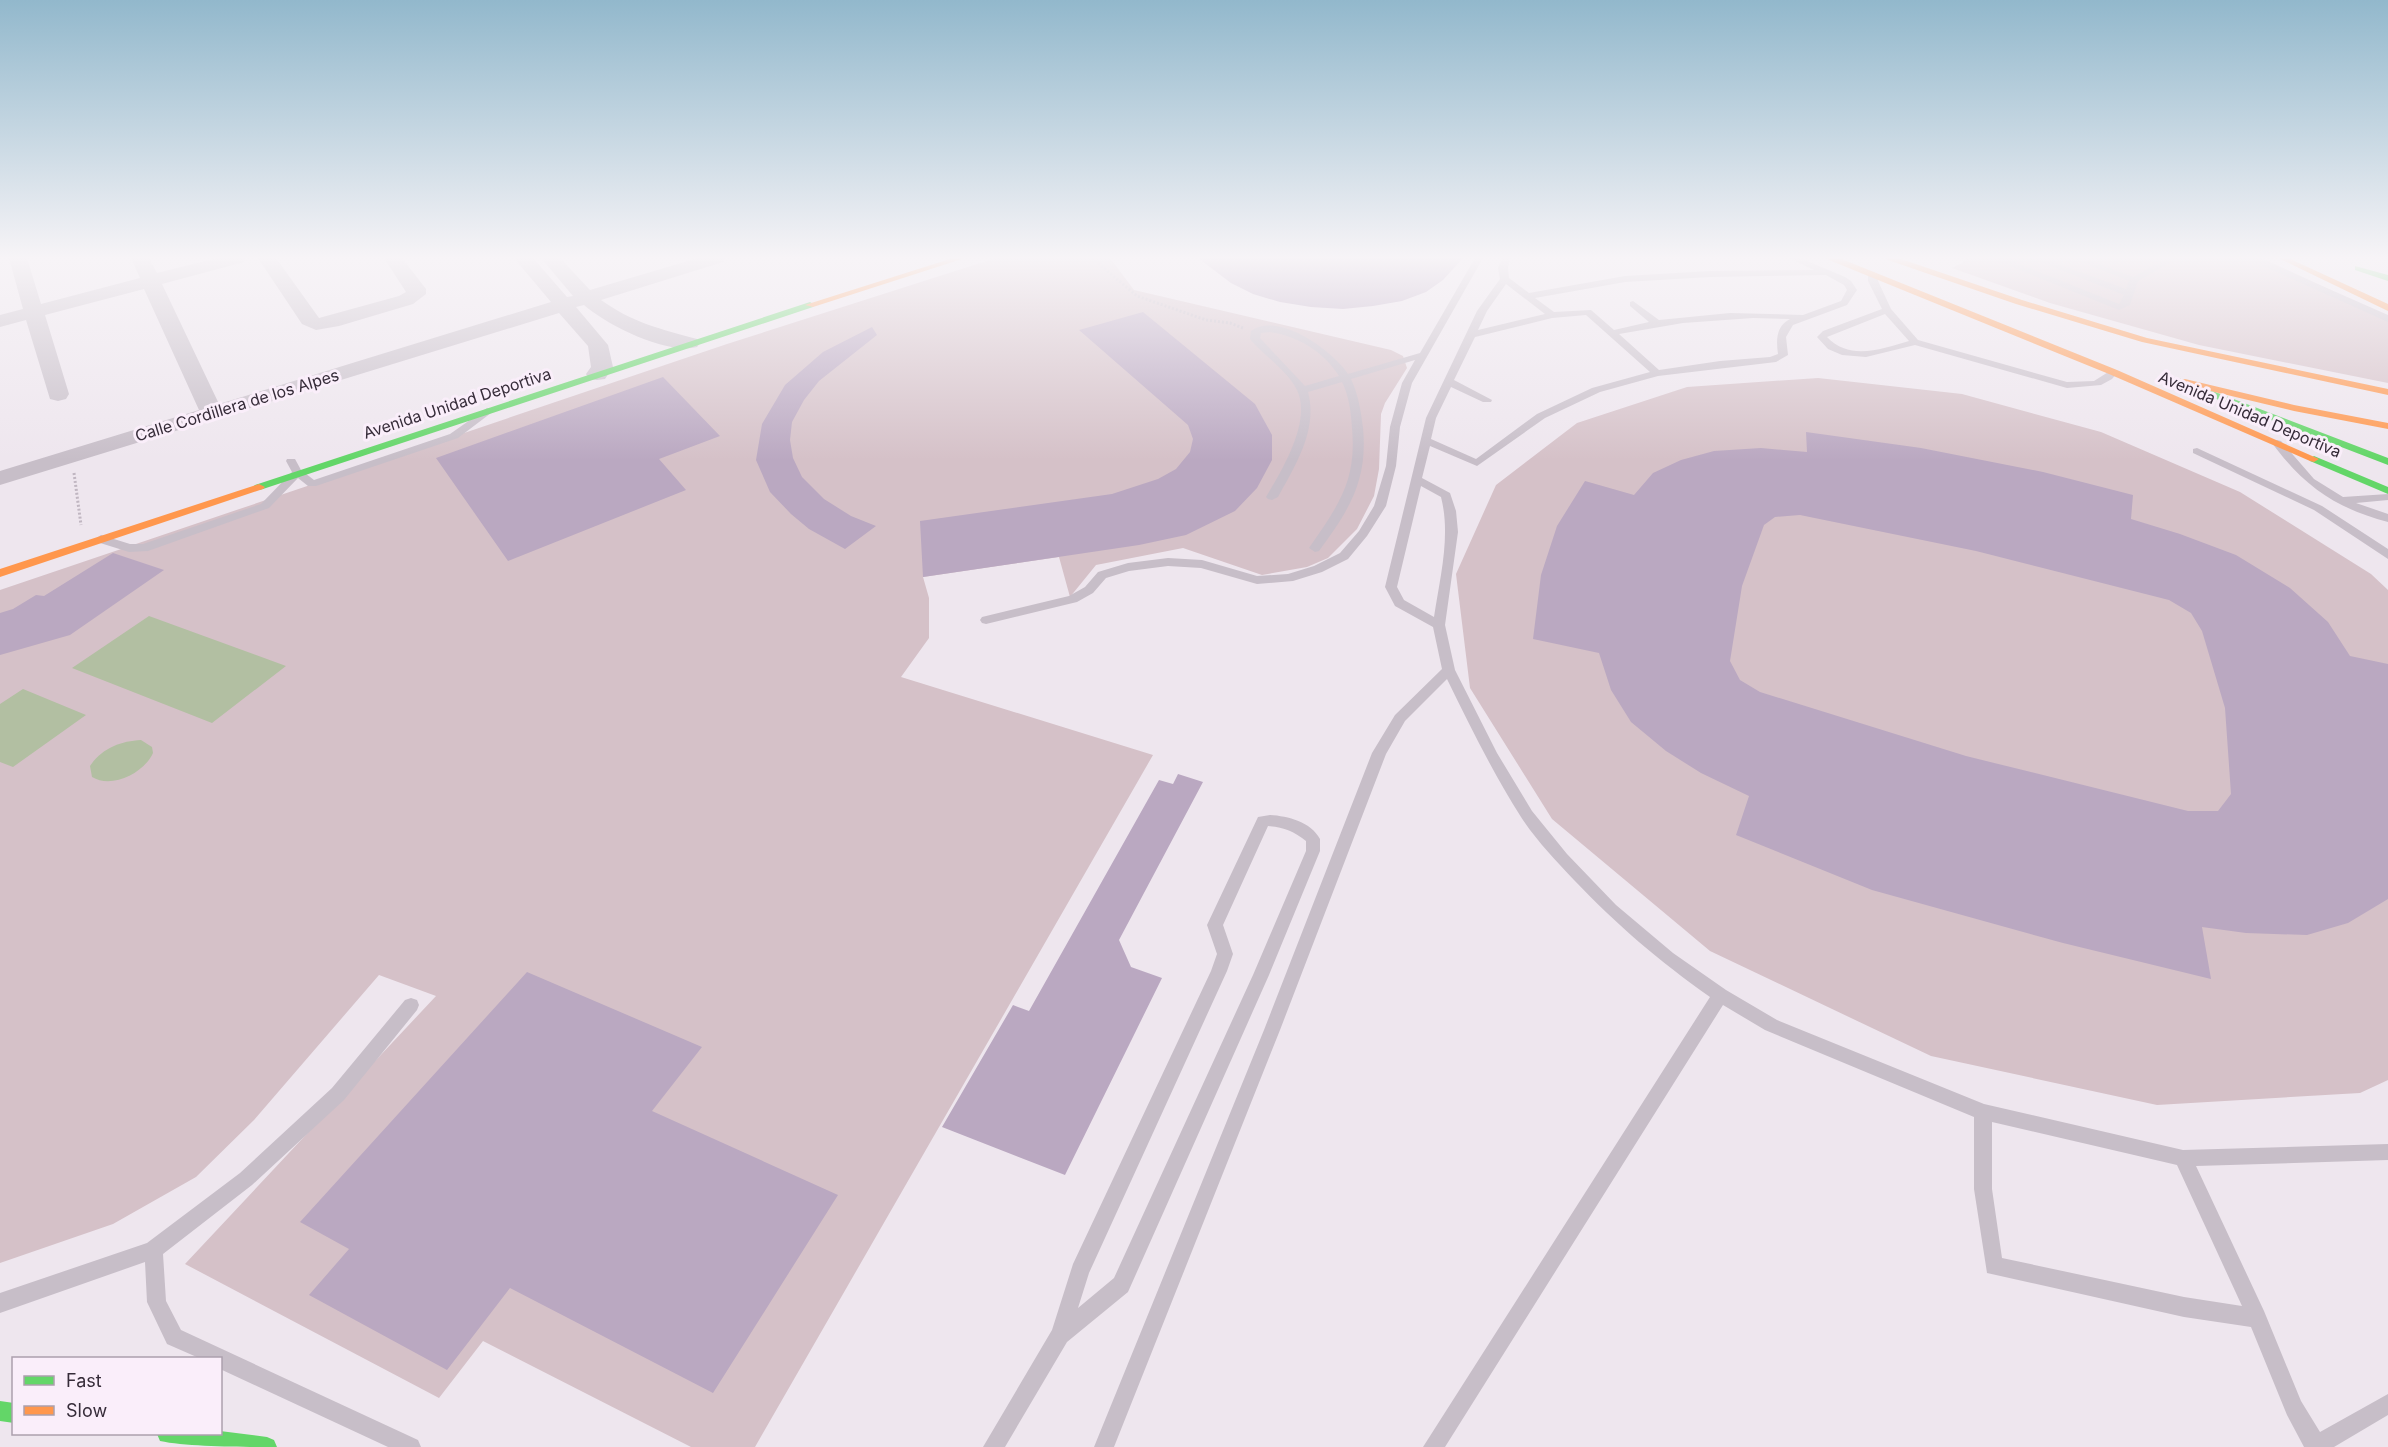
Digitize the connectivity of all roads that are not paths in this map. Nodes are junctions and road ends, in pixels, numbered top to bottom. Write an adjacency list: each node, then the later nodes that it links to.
1 (38, 326): 31 (street)
2 (171, 326): 33 (street)
3 (494, 326): 33 (street, Calle Cordillera de los Alpes)
4 (578, 326): 23 (street)
5 (624, 326): 19 (street)
6 (727, 326): 20 (main road, Avenida Unidad Deportiva)
7 (1440, 326): 22 (lane)
8 (1475, 326): 18 (lane)
9 (1509, 326): 18 (lane)
10 (1604, 326): 17 (lane)
11 (1642, 326): 17 (lane)
12 (1788, 326): 24 (lane)
13 (1846, 326): 21 (lane)
14 (1901, 326): 21 (lane)
15 (1998, 326): 25 (main road, Avenida Unidad Deportiva)
16 (2091, 326): 30 (main road)
17 (1613, 333): 24 (lane)
18 (1470, 335): 28 (lane)
19 (640, 337): 20 (street); 23 (street)
20 (687, 337): 23 (main road, Avenida Unidad Deportiva)
21 (1915, 342): 25 (lane)
22 (1422, 356): 26 (lane); 54 (lane)
23 (599, 358): 41 (main road, Avenida Unidad Deportiva)
24 (1657, 372): 37 (lane)
25 (2113, 372): 27 (main road); 38 (main road, Avenida Unidad Deportiva)
26 (1346, 378): 29 (lane); 29 (lane); 51 (lane)
27 (2171, 378): 35 (main road); 40 (main road)
28 (1448, 381): 32 (lane); 37 (lane)
29 (1303, 390): 45 (lane)
30 (2388, 392)
31 (58, 394)
32 (1487, 400)
33 (212, 413): 42 (street, Calle Cordillera de los Alpes)
34 (2388, 418): 35 (lane)
35 (2355, 420): 36 (main road)
36 (2388, 426)
37 (1427, 441): 43 (lane)
38 (2277, 443): 44 (main road, Avenida Unidad Deportiva); 47 (lane)
39 (2197, 451): 48 (lane)
40 (2388, 462)
41 (292, 464): 50 (main road, Avenida Unidad Deportiva); 50 (lane)
42 (0, 478)
43 (1416, 478): 55 (lane); 55 (lane)
44 (2388, 491)
45 (1272, 497)
46 (2388, 497): 47 (lane)
47 (2341, 501): 48 (lane); 49 (lane)
48 (2318, 508): 52 (lane)
49 (2388, 518)
50 (101, 539): 53 (main road, Avenida Unidad Deportiva)
51 (1315, 548)
52 (2388, 555)
53 (0, 573)
54 (986, 620)
55 (1439, 625): 56 (lane)
56 (1449, 670): 57 (lane); 73 (lane)
57 (1720, 995): 59 (lane); 74 (lane)
58 (411, 1005): 62 (lane)
59 (1983, 1112): 61 (lane); 64 (lane)
60 (2388, 1152): 61 (lane)
61 (2183, 1158): 64 (lane)
62 (153, 1250): 63 (lane); 66 (lane)
63 (0, 1303)
64 (2257, 1318): 75 (lane)
65 (1060, 1335): 65 (lane); 72 (lane)
66 (216, 1357)
67 (222, 1360): 71 (lane)
68 (2388, 1404): 75 (lane)
69 (175, 1435): 70 (main road)
70 (267, 1447)
71 (411, 1447)
72 (993, 1447)
73 (1104, 1447)
74 (1433, 1447)
75 (2316, 1447)

